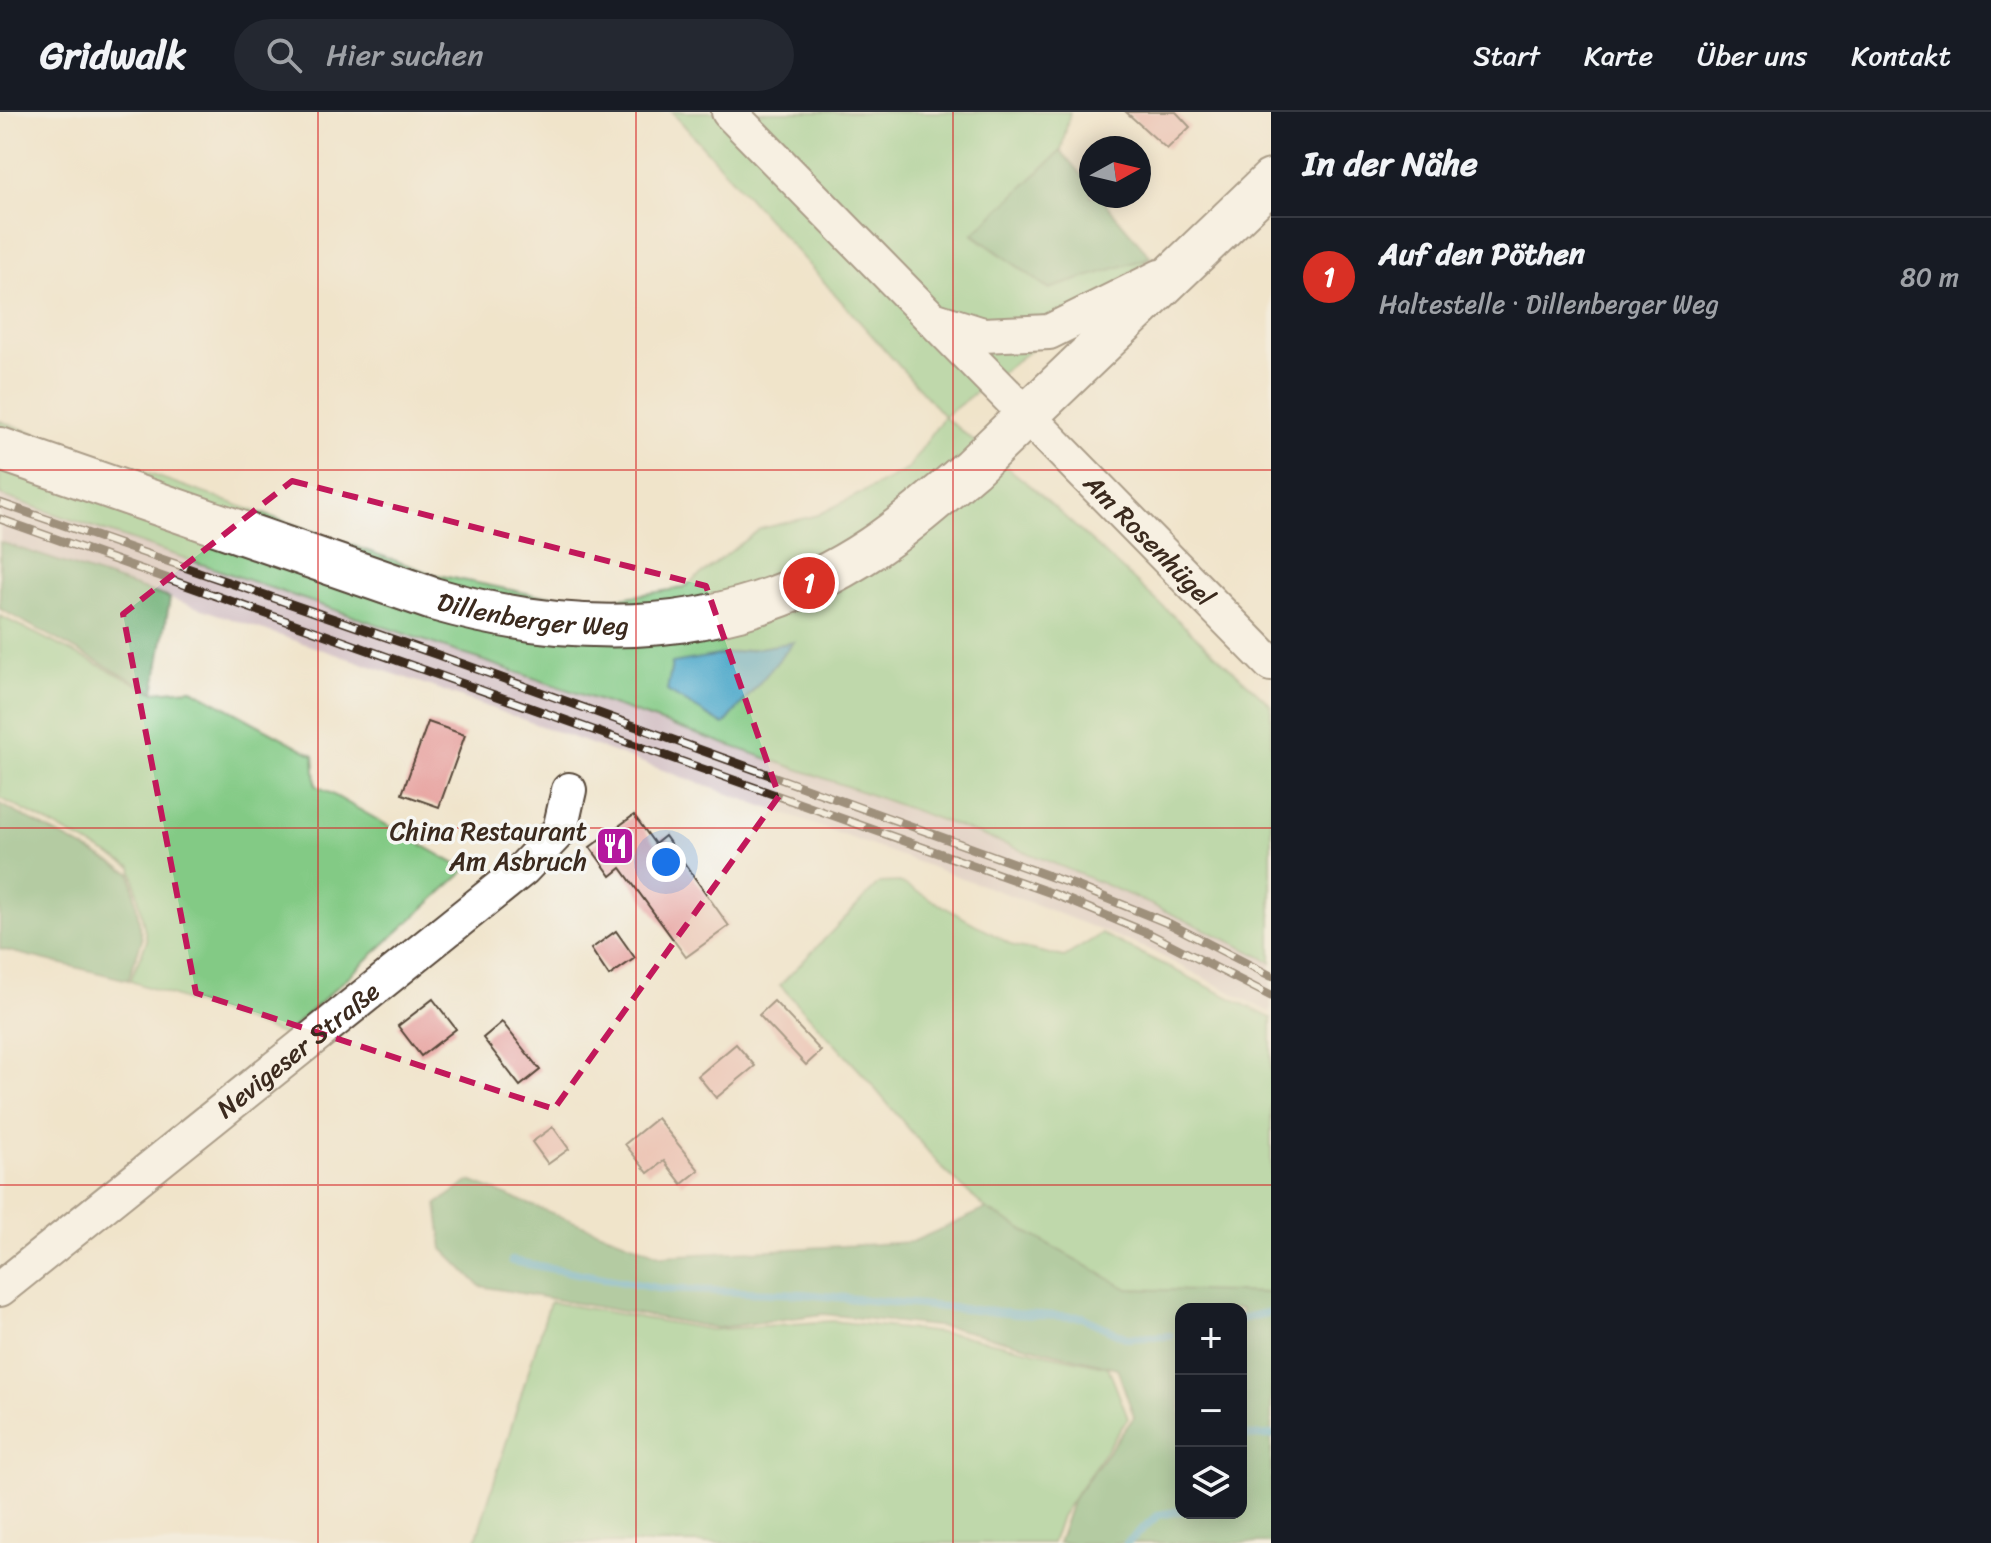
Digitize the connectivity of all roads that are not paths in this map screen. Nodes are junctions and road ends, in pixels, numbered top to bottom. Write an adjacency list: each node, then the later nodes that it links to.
1 (729, 112): 4 (street, Am Rosenhügel)
2 (1271, 181): 3 (main road, Dillenberger Weg)
3 (1181, 267): 4 (street); 5 (main road, Dillenberger Weg)
4 (932, 319): 5 (street, Am Rosenhügel)
5 (1026, 415): 6 (main road, Dillenberger Weg); 7 (street, Am Rosenhügel)
6 (0, 449)
7 (1271, 664)
8 (569, 790): 9 (street, Nevigeser Straße)
9 (0, 1289)

